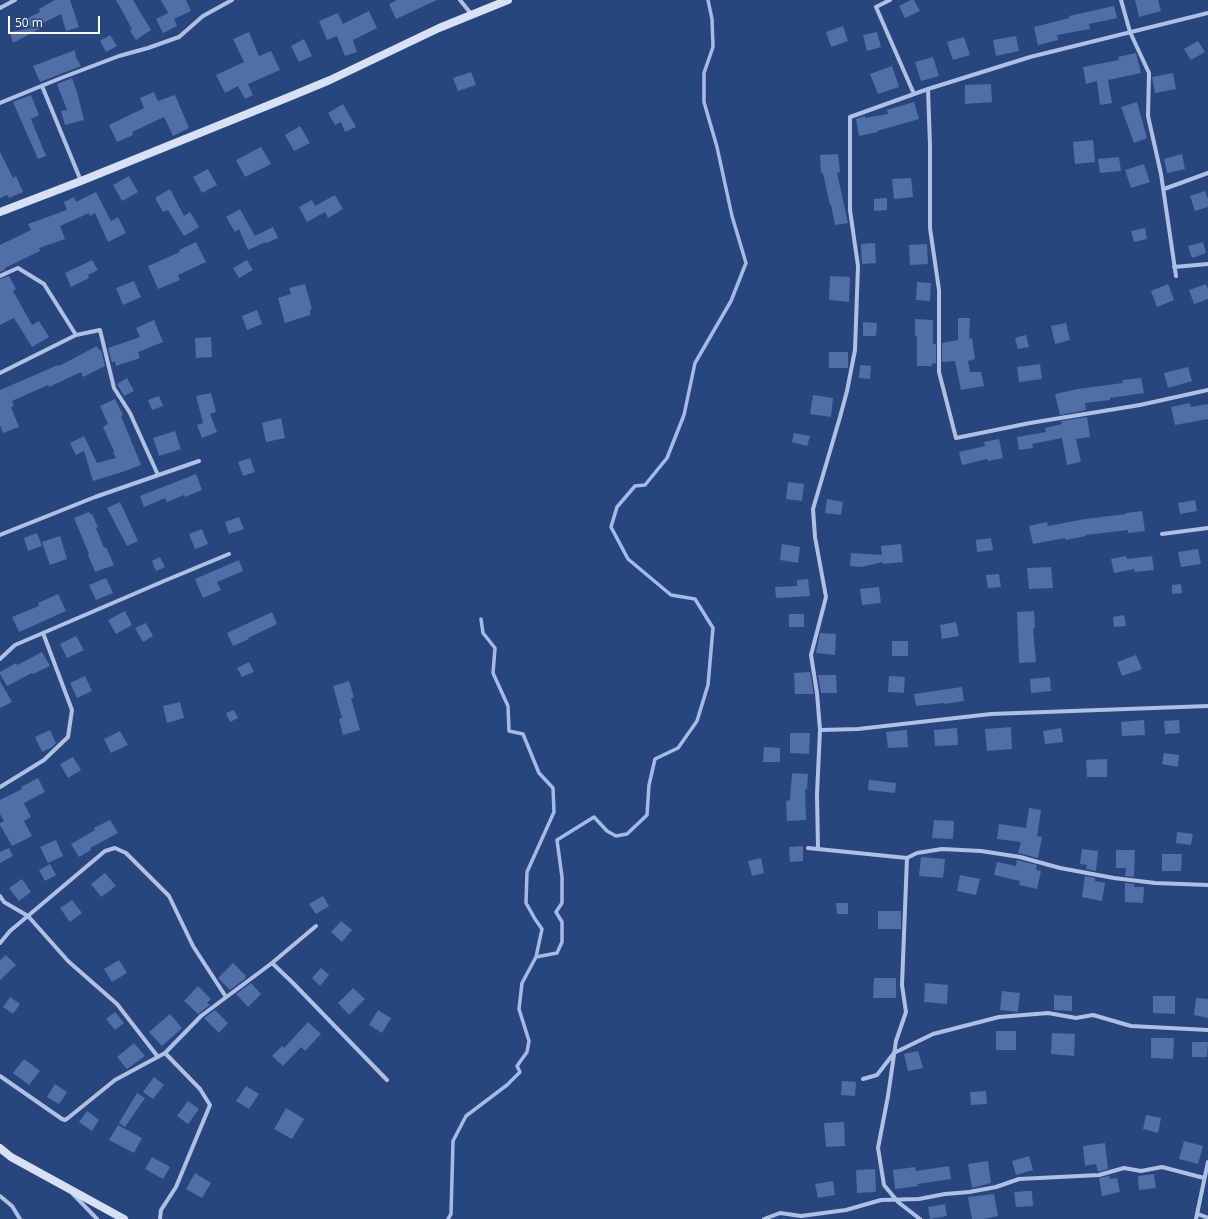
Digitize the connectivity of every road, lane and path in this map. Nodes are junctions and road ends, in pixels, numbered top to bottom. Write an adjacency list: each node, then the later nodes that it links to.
1 (15, 0): 7 (street)
2 (232, 0): 11 (street)
3 (460, 0): 9 (street)
4 (508, 0): 9 (street)
5 (890, 0): 13 (street)
6 (1121, 0): 10 (street)
7 (0, 8)
8 (1208, 13): 10 (street)
9 (472, 15): 16 (street)
10 (1130, 32): 12 (street); 17 (street)
11 (42, 86): 14 (street); 16 (street)
12 (928, 89): 13 (street); 25 (street)
13 (914, 94): 35 (street)
14 (0, 103)
15 (1208, 173): 17 (street)
16 (81, 181): 18 (street)
17 (1164, 189): 20 (street)
18 (0, 212)
19 (1208, 264): 20 (street)
20 (1174, 267): 22 (street)
21 (0, 276): 23 (street)
22 (1176, 276)
23 (76, 336): 24 (street); 27 (street)
24 (0, 373)
25 (1208, 390)
26 (199, 461): 27 (street)
27 (158, 476): 30 (street)
28 (1208, 528): 29 (street)
29 (1162, 534)
30 (0, 535)
31 (229, 554): 32 (street)
32 (43, 633): 33 (street); 36 (street)
33 (0, 658)
34 (1208, 706): 35 (street)
35 (820, 730): 38 (street)
36 (0, 787)
37 (808, 848): 38 (street)
38 (818, 849): 39 (street)
39 (907, 858): 40 (street); 49 (street)
40 (1208, 885)
41 (0, 896): 42 (street)
42 (28, 916): 44 (street); 46 (street); 50 (street)
43 (316, 926): 45 (street)
44 (0, 943)
45 (272, 963): 46 (street); 53 (street)
46 (226, 997): 48 (street)
47 (1208, 1030): 49 (street)
48 (165, 1053): 50 (street); 65 (street)
49 (894, 1053): 52 (street); 59 (street)
50 (158, 1057): 51 (street)
51 (0, 1076)
52 (863, 1078)
53 (387, 1080)
54 (0, 1148): 57 (street)
55 (1208, 1162): 56 (street)
56 (1204, 1178): 59 (street); 60 (street)
57 (68, 1189): 63 (street); 64 (street)
58 (0, 1196): 62 (street)
59 (896, 1199): 66 (street); 67 (street)
60 (1198, 1214): 61 (street); 68 (street)
61 (1208, 1218)
62 (20, 1219)
63 (96, 1219)
64 (124, 1219)
65 (160, 1219)
66 (764, 1219)
67 (920, 1219)
68 (1196, 1219)

